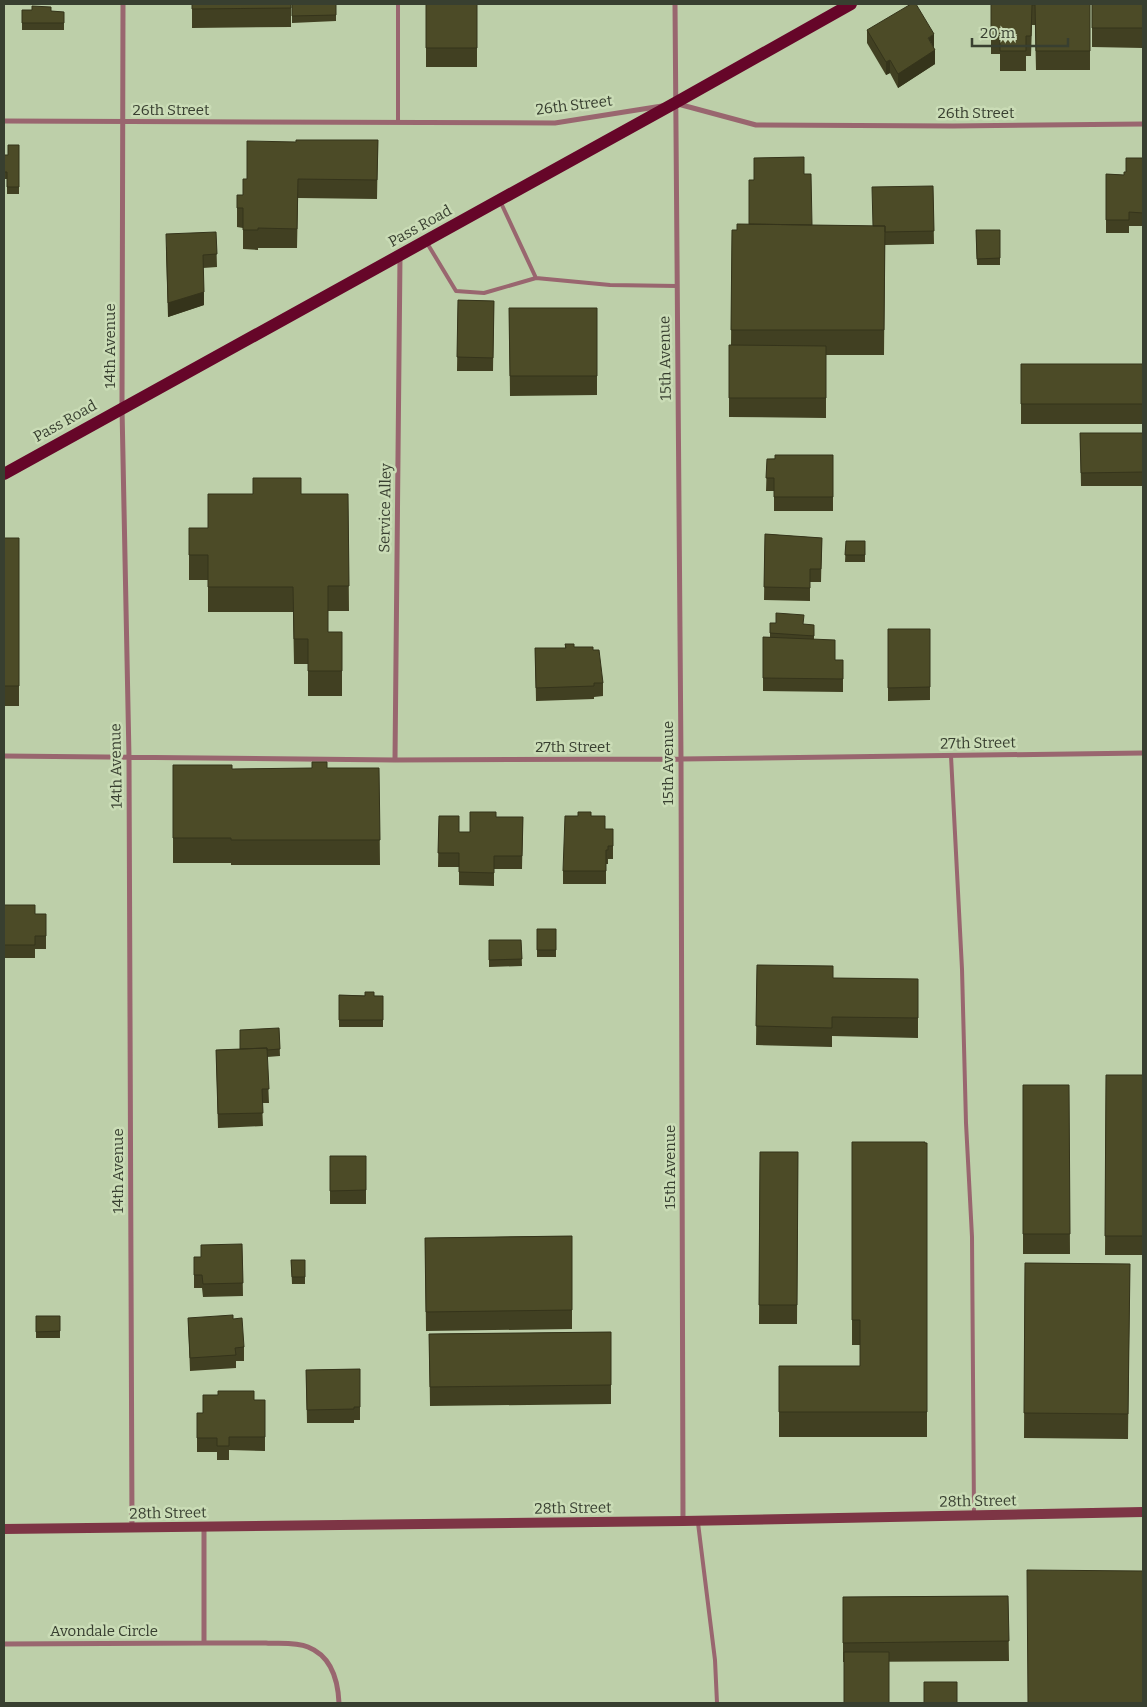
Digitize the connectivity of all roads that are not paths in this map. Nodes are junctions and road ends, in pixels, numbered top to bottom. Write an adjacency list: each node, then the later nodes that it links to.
1 (123, 4): 7 (street, 14th Avenue)
2 (398, 4): 8 (lane)
3 (675, 4): 5 (street, 15th Avenue)
4 (851, 4): 5 (main road, Pass Road)
5 (675, 103): 8 (street, 26th Street); 9 (street, 26th Street); 10 (main road, Pass Road); 14 (street, 15th Avenue)
6 (4, 121): 7 (street, 26th Street)
7 (123, 122): 8 (street, 26th Street); 15 (street, 14th Avenue)
8 (398, 122)
9 (1143, 124)
10 (500, 201): 11 (main road, Pass Road); 13 (lane)
11 (426, 241): 12 (main road, Pass Road); 13 (lane)
12 (400, 256): 15 (main road, Pass Road); 22 (street, Service Alley)
13 (536, 278): 14 (lane)
14 (677, 286): 21 (street, 15th Avenue)
15 (122, 408): 16 (main road, Pass Road); 20 (street, 14th Avenue)
16 (4, 474)
17 (1143, 753): 19 (street, 27th Street)
18 (4, 756): 20 (street, 27th Street)
19 (951, 756): 21 (street, 27th Street); 24 (lane)
20 (129, 757): 22 (street, 27th Street); 29 (street, 14th Avenue)
21 (681, 759): 22 (street, 27th Street); 25 (street, 15th Avenue)
22 (395, 760)
23 (1143, 1512): 24 (main road, 28th Street)
24 (974, 1516): 26 (main road, 28th Street)
25 (683, 1521): 26 (main road, 28th Street); 27 (main road, 28th Street)
26 (698, 1521): 33 (lane)
27 (204, 1528): 29 (main road, 28th Street); 30 (street)
28 (4, 1529): 29 (main road, 28th Street)
29 (132, 1529)
30 (204, 1643): 31 (street, Avondale Circle); 32 (street, Avondale Circle)
31 (4, 1644)
32 (339, 1703)
33 (717, 1703)

